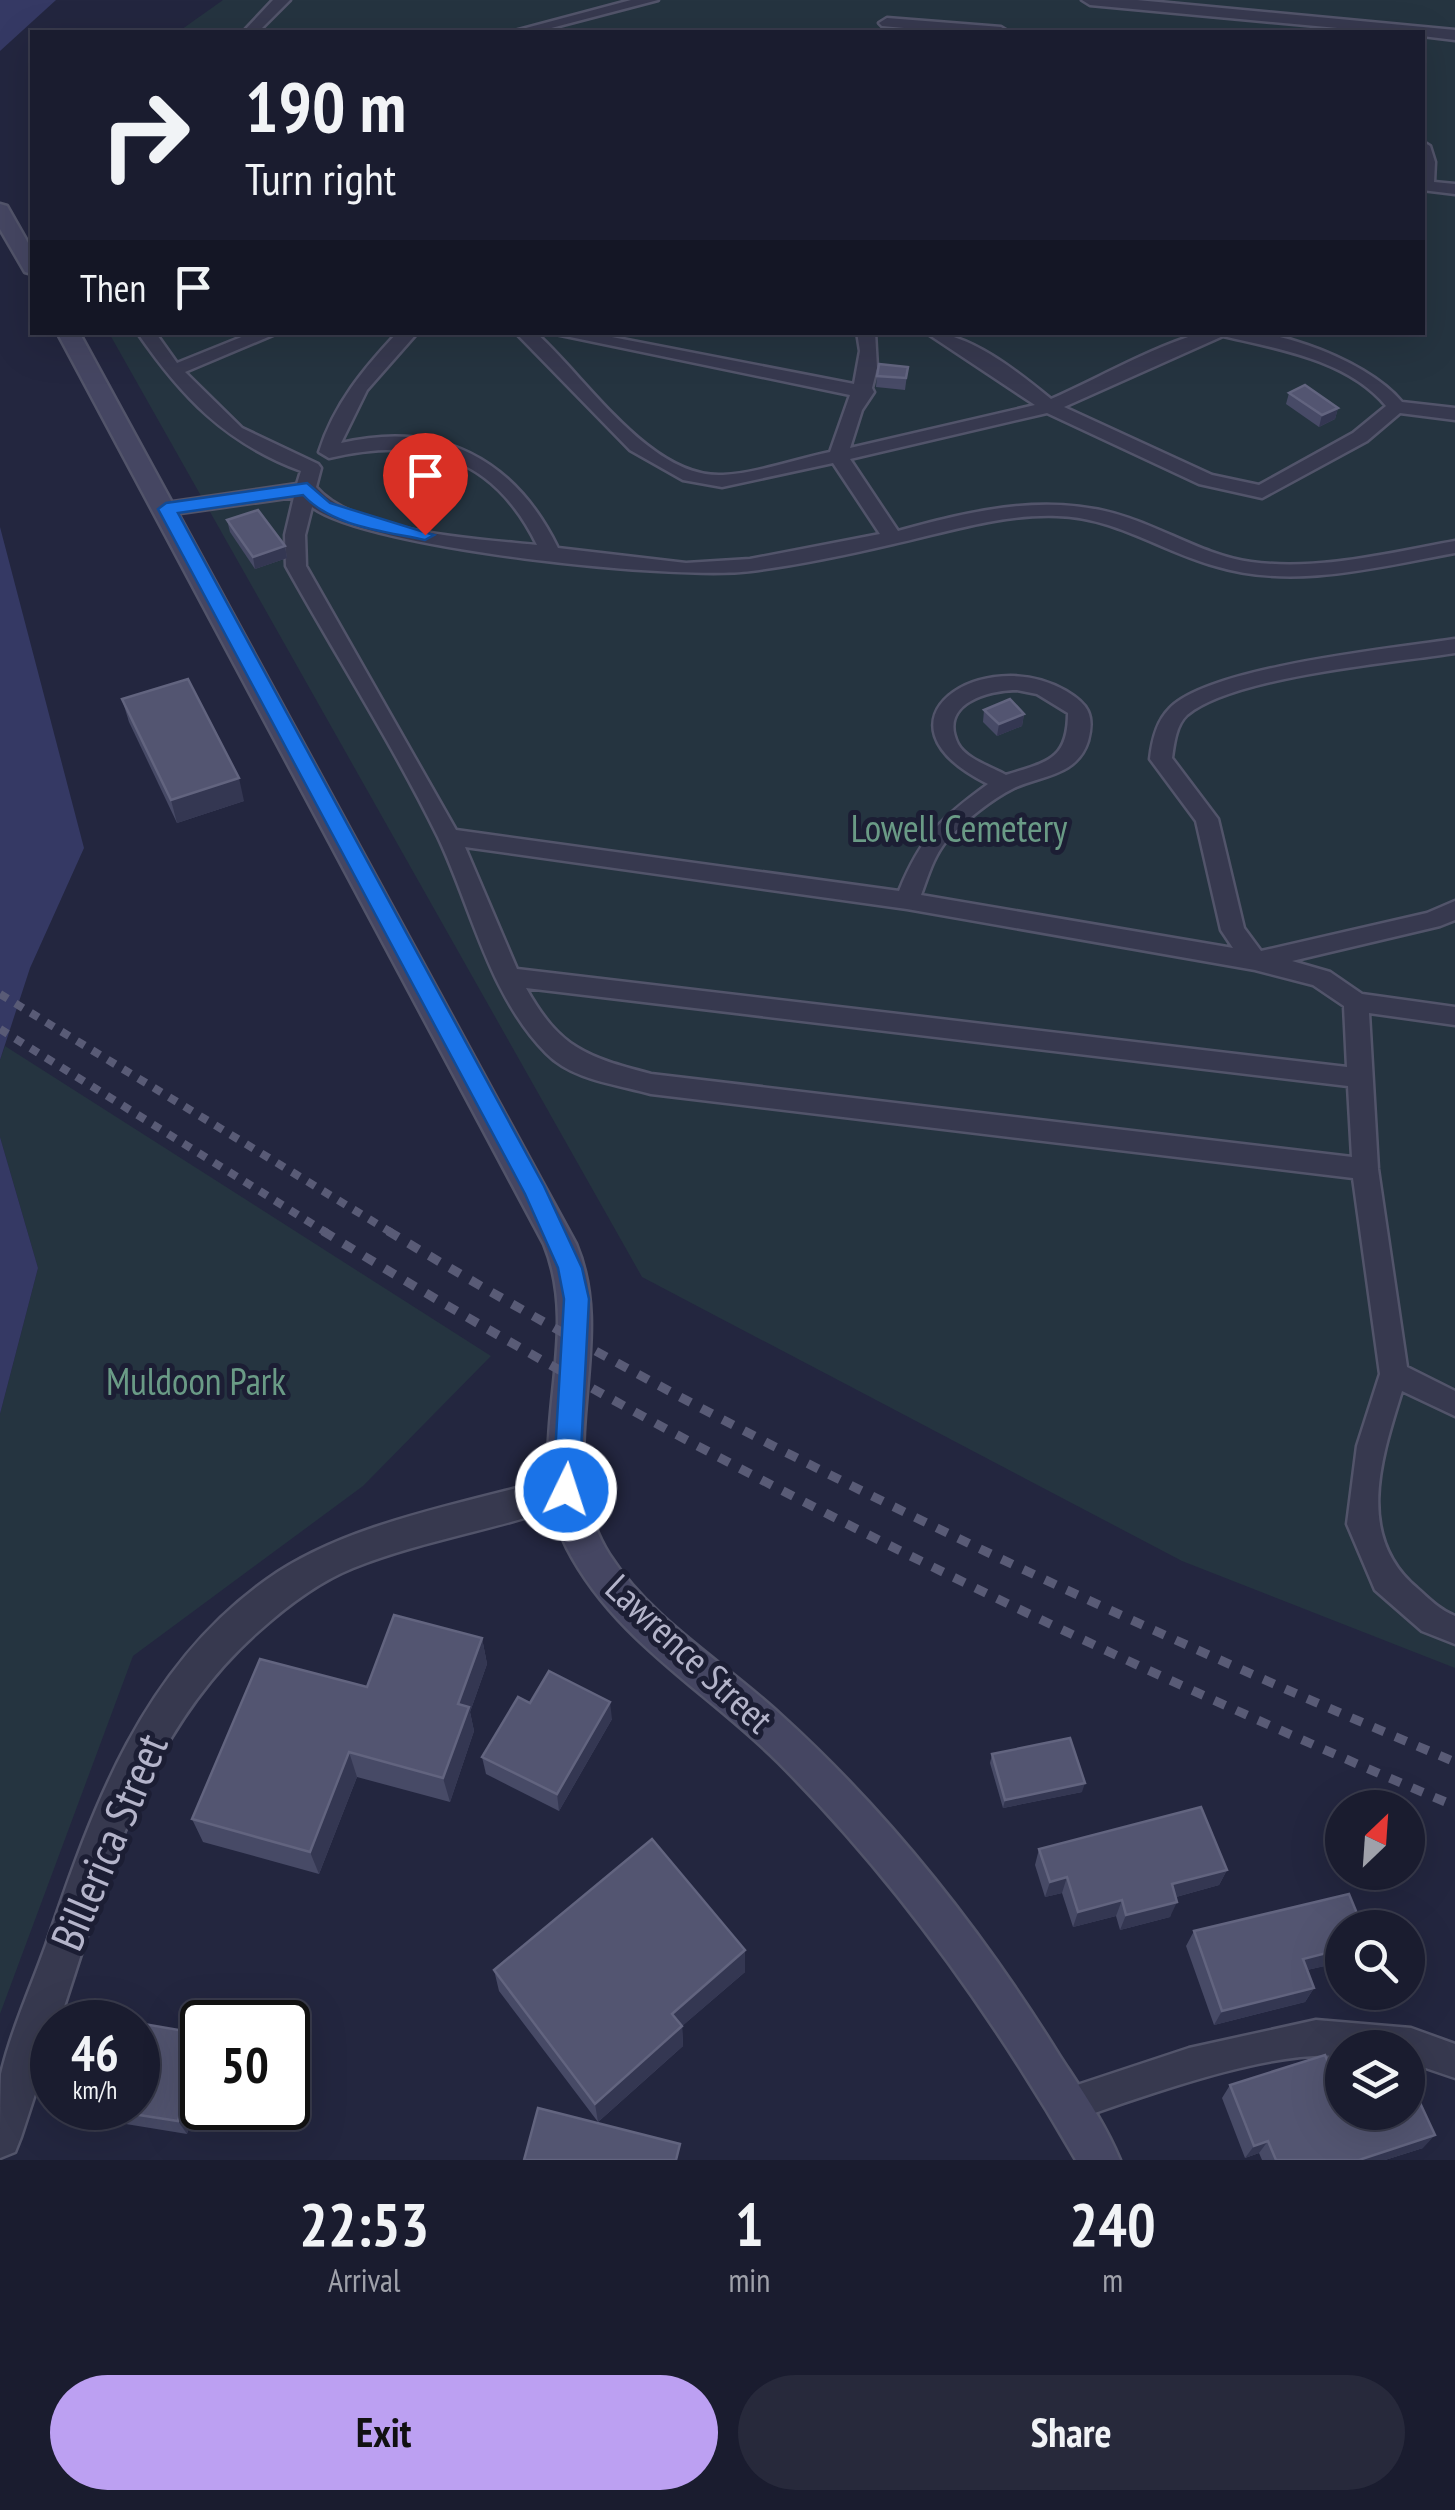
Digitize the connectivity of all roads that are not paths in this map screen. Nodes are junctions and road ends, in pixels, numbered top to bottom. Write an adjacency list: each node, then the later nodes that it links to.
1 (282, 0): 6 (lane)
2 (650, 0): 7 (lane)
3 (894, 0): 5 (lane)
4 (1090, 0): 9 (lane)
5 (886, 28): 8 (lane)
6 (252, 30)
7 (526, 30)
8 (944, 30)
9 (1403, 30)
10 (1425, 32): 11 (lane)
11 (1455, 35)
12 (1425, 186): 13 (lane)
13 (1455, 189)
14 (0, 210): 15 (main road)
15 (30, 264)
16 (70, 335): 34 (main road, Lawrence Street)
17 (148, 335): 26 (lane)
18 (262, 335): 26 (lane)
19 (406, 335): 31 (lane)
20 (528, 335): 32 (lane)
21 (571, 335): 27 (lane)
22 (866, 335): 27 (lane)
23 (939, 335): 28 (lane)
24 (1210, 335): 28 (lane)
25 (1242, 335): 29 (lane)
26 (172, 371): 33 (lane)
27 (865, 392): 32 (lane)
28 (1049, 407): 29 (lane); 32 (lane)
29 (1396, 407): 30 (lane)
30 (1455, 414)
31 (329, 452): 33 (lane); 37 (lane)
32 (839, 456): 35 (lane)
33 (309, 478): 34 (lane); 37 (lane); 40 (lane)
34 (166, 509): 51 (main road, Lawrence Street)
35 (893, 538): 36 (lane); 37 (lane)
36 (1455, 547)
37 (552, 553)
38 (1455, 646): 43 (lane)
39 (1004, 782): 39 (lane); 41 (lane)
40 (448, 837): 41 (lane); 44 (lane)
41 (907, 902): 43 (lane)
42 (1455, 910): 43 (lane)
43 (1255, 961): 45 (lane)
44 (511, 978): 47 (lane); 48 (lane)
45 (1356, 1002): 46 (lane); 47 (lane)
46 (1455, 1016)
47 (1362, 1078): 48 (lane)
48 (1364, 1168): 49 (lane)
49 (1394, 1374): 50 (lane); 52 (lane)
50 (1455, 1404)
51 (566, 1490): 54 (main road, Lawrence Street); 55 (street, Billerica Street)
52 (1455, 1630)
53 (1455, 2061): 54 (lane)
54 (1068, 2104): 56 (main road, Lawrence Street)
55 (0, 2137)
56 (1099, 2160)

